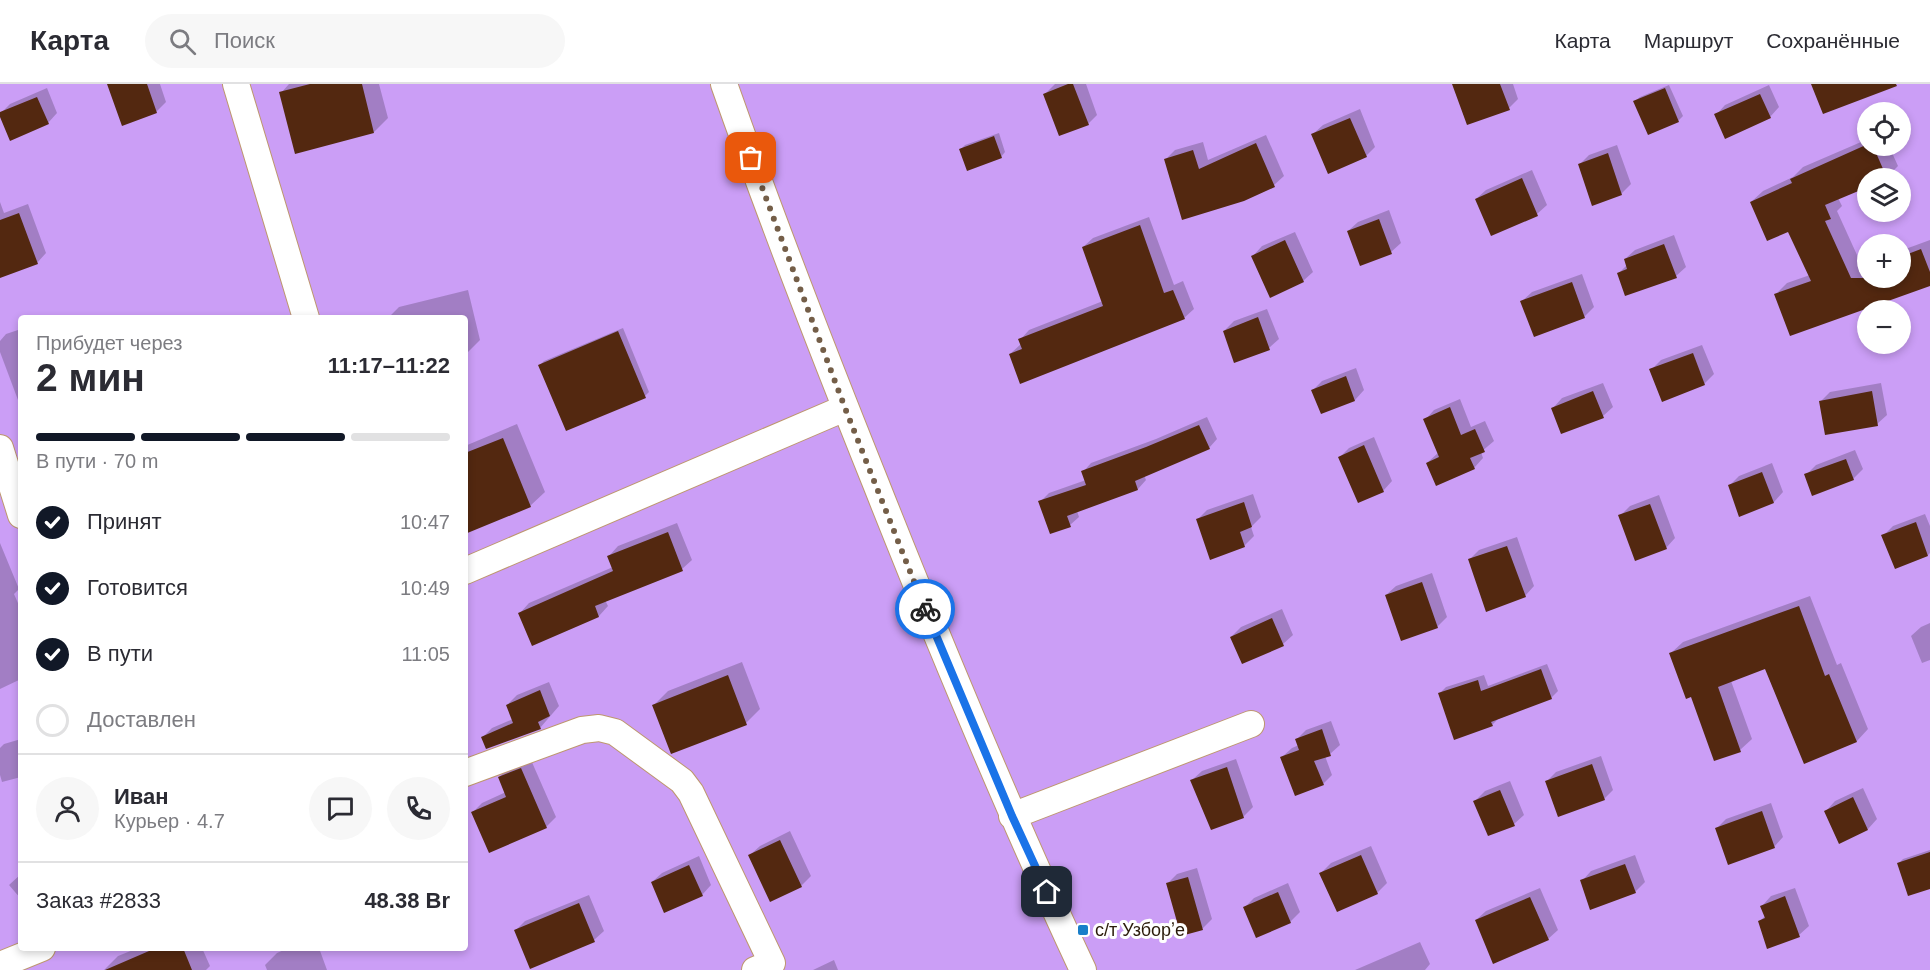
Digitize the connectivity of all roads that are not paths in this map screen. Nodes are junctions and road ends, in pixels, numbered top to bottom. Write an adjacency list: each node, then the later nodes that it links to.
1 (236, 84): 3 (street)
2 (724, 84): 4 (street)
3 (305, 315)
4 (845, 408): 7 (street); 10 (street)
5 (0, 448): 6 (street)
6 (18, 505)
7 (468, 570)
8 (1251, 724): 10 (street)
9 (468, 772): 13 (street)
10 (1012, 816): 14 (street)
11 (35, 951): 12 (street)
12 (0, 965)
13 (755, 970)
14 (1083, 970)

